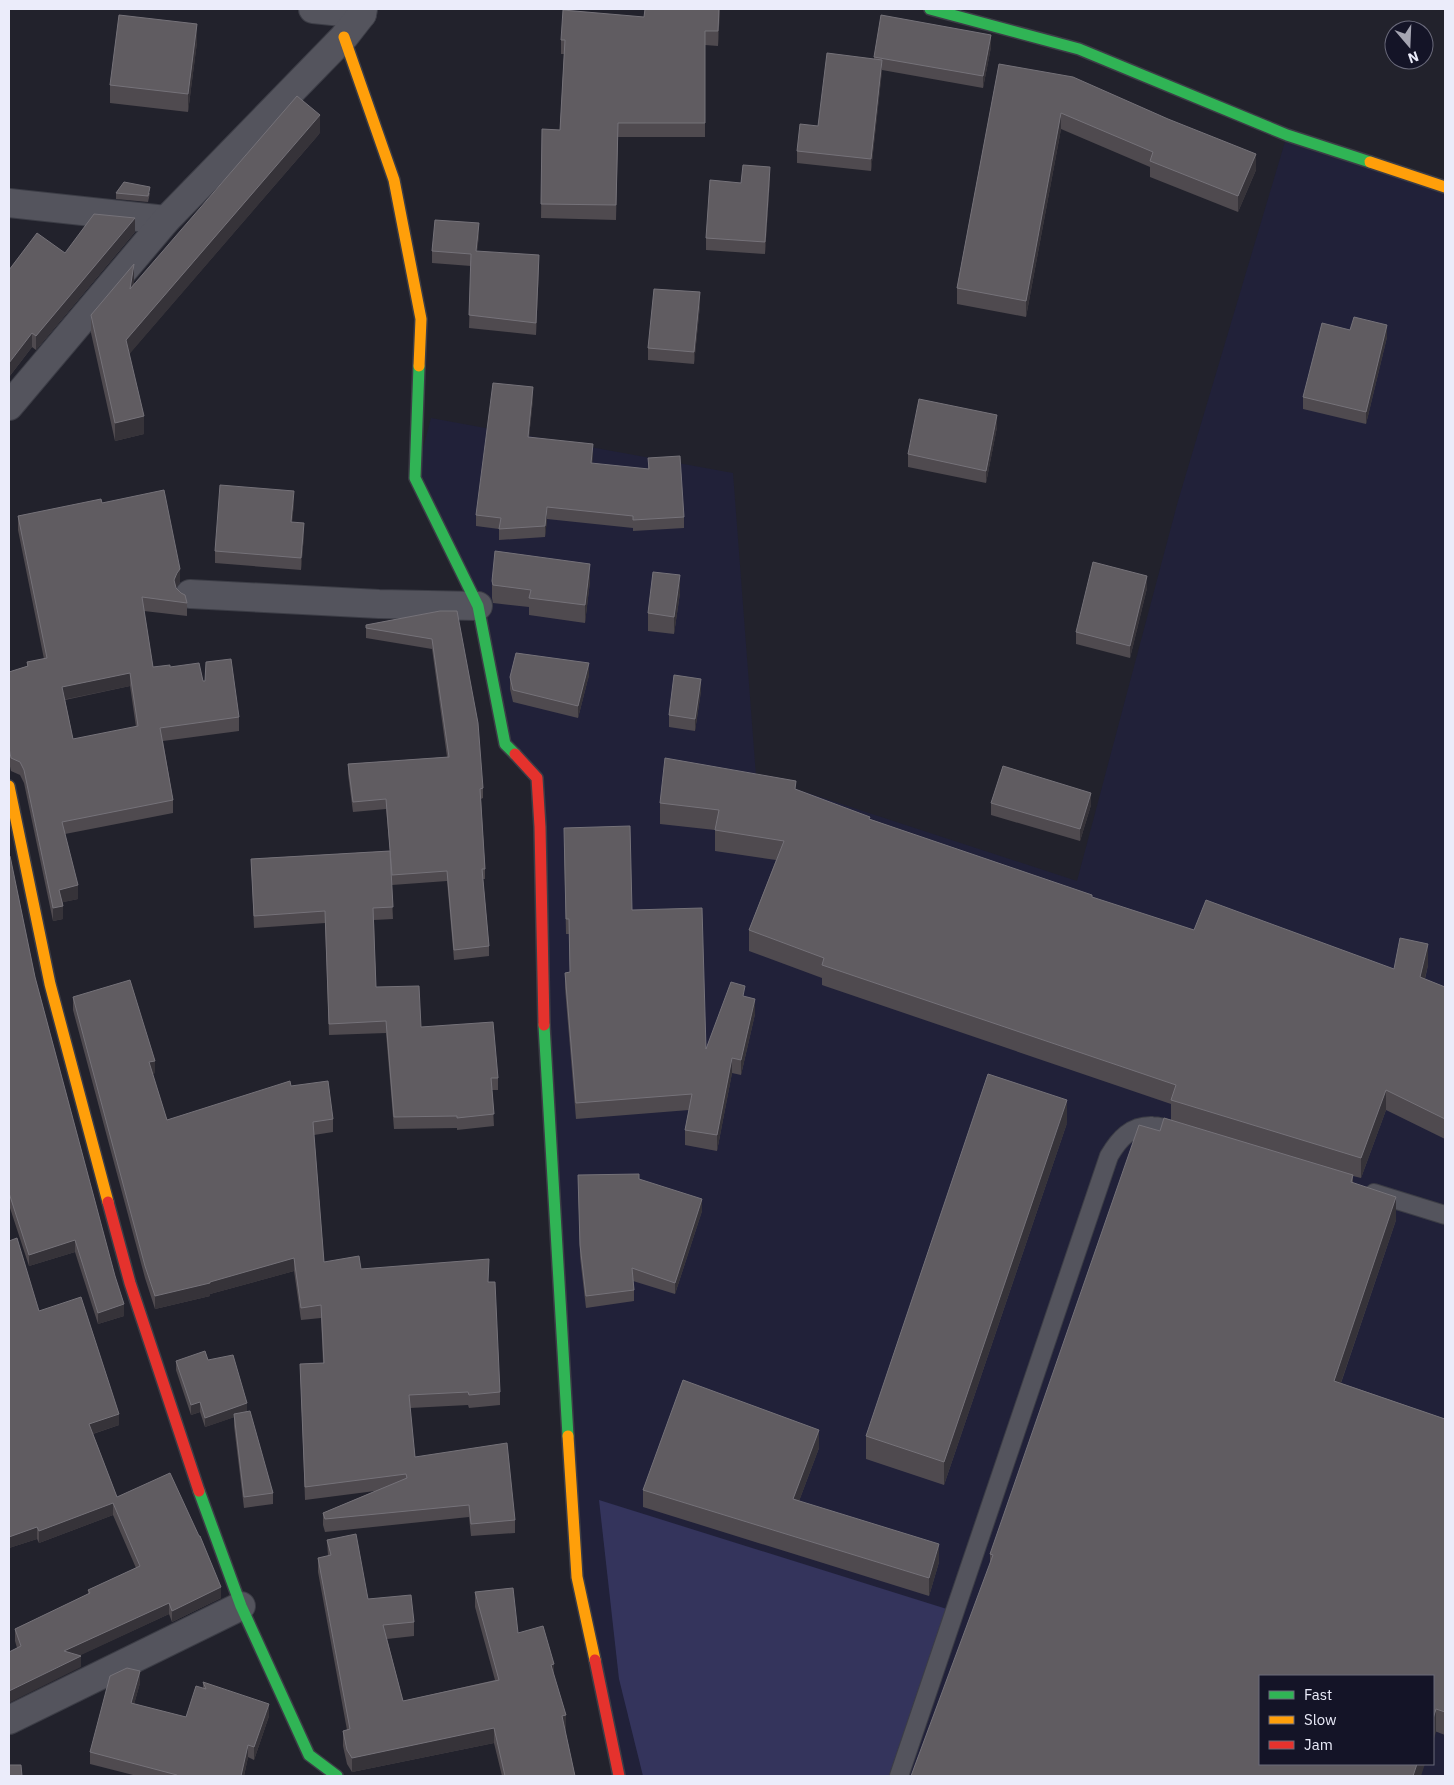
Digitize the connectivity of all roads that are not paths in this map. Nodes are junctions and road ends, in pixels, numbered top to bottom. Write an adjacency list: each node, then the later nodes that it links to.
1 (312, 9): 3 (street)
2 (930, 9): 5 (street)
3 (362, 12): 4 (street)
4 (344, 37): 7 (street); 10 (street)
5 (1445, 188)
6 (9, 203): 7 (street)
7 (166, 220): 8 (street)
8 (9, 406)
9 (190, 594): 10 (street)
10 (478, 606): 18 (street)
11 (9, 786): 15 (street)
12 (1201, 1140): 19 (lane)
13 (1361, 1189): 14 (lane)
14 (1445, 1215)
15 (241, 1606): 16 (street); 17 (street)
16 (9, 1720)
17 (337, 1776)
18 (619, 1776)
19 (899, 1776)

